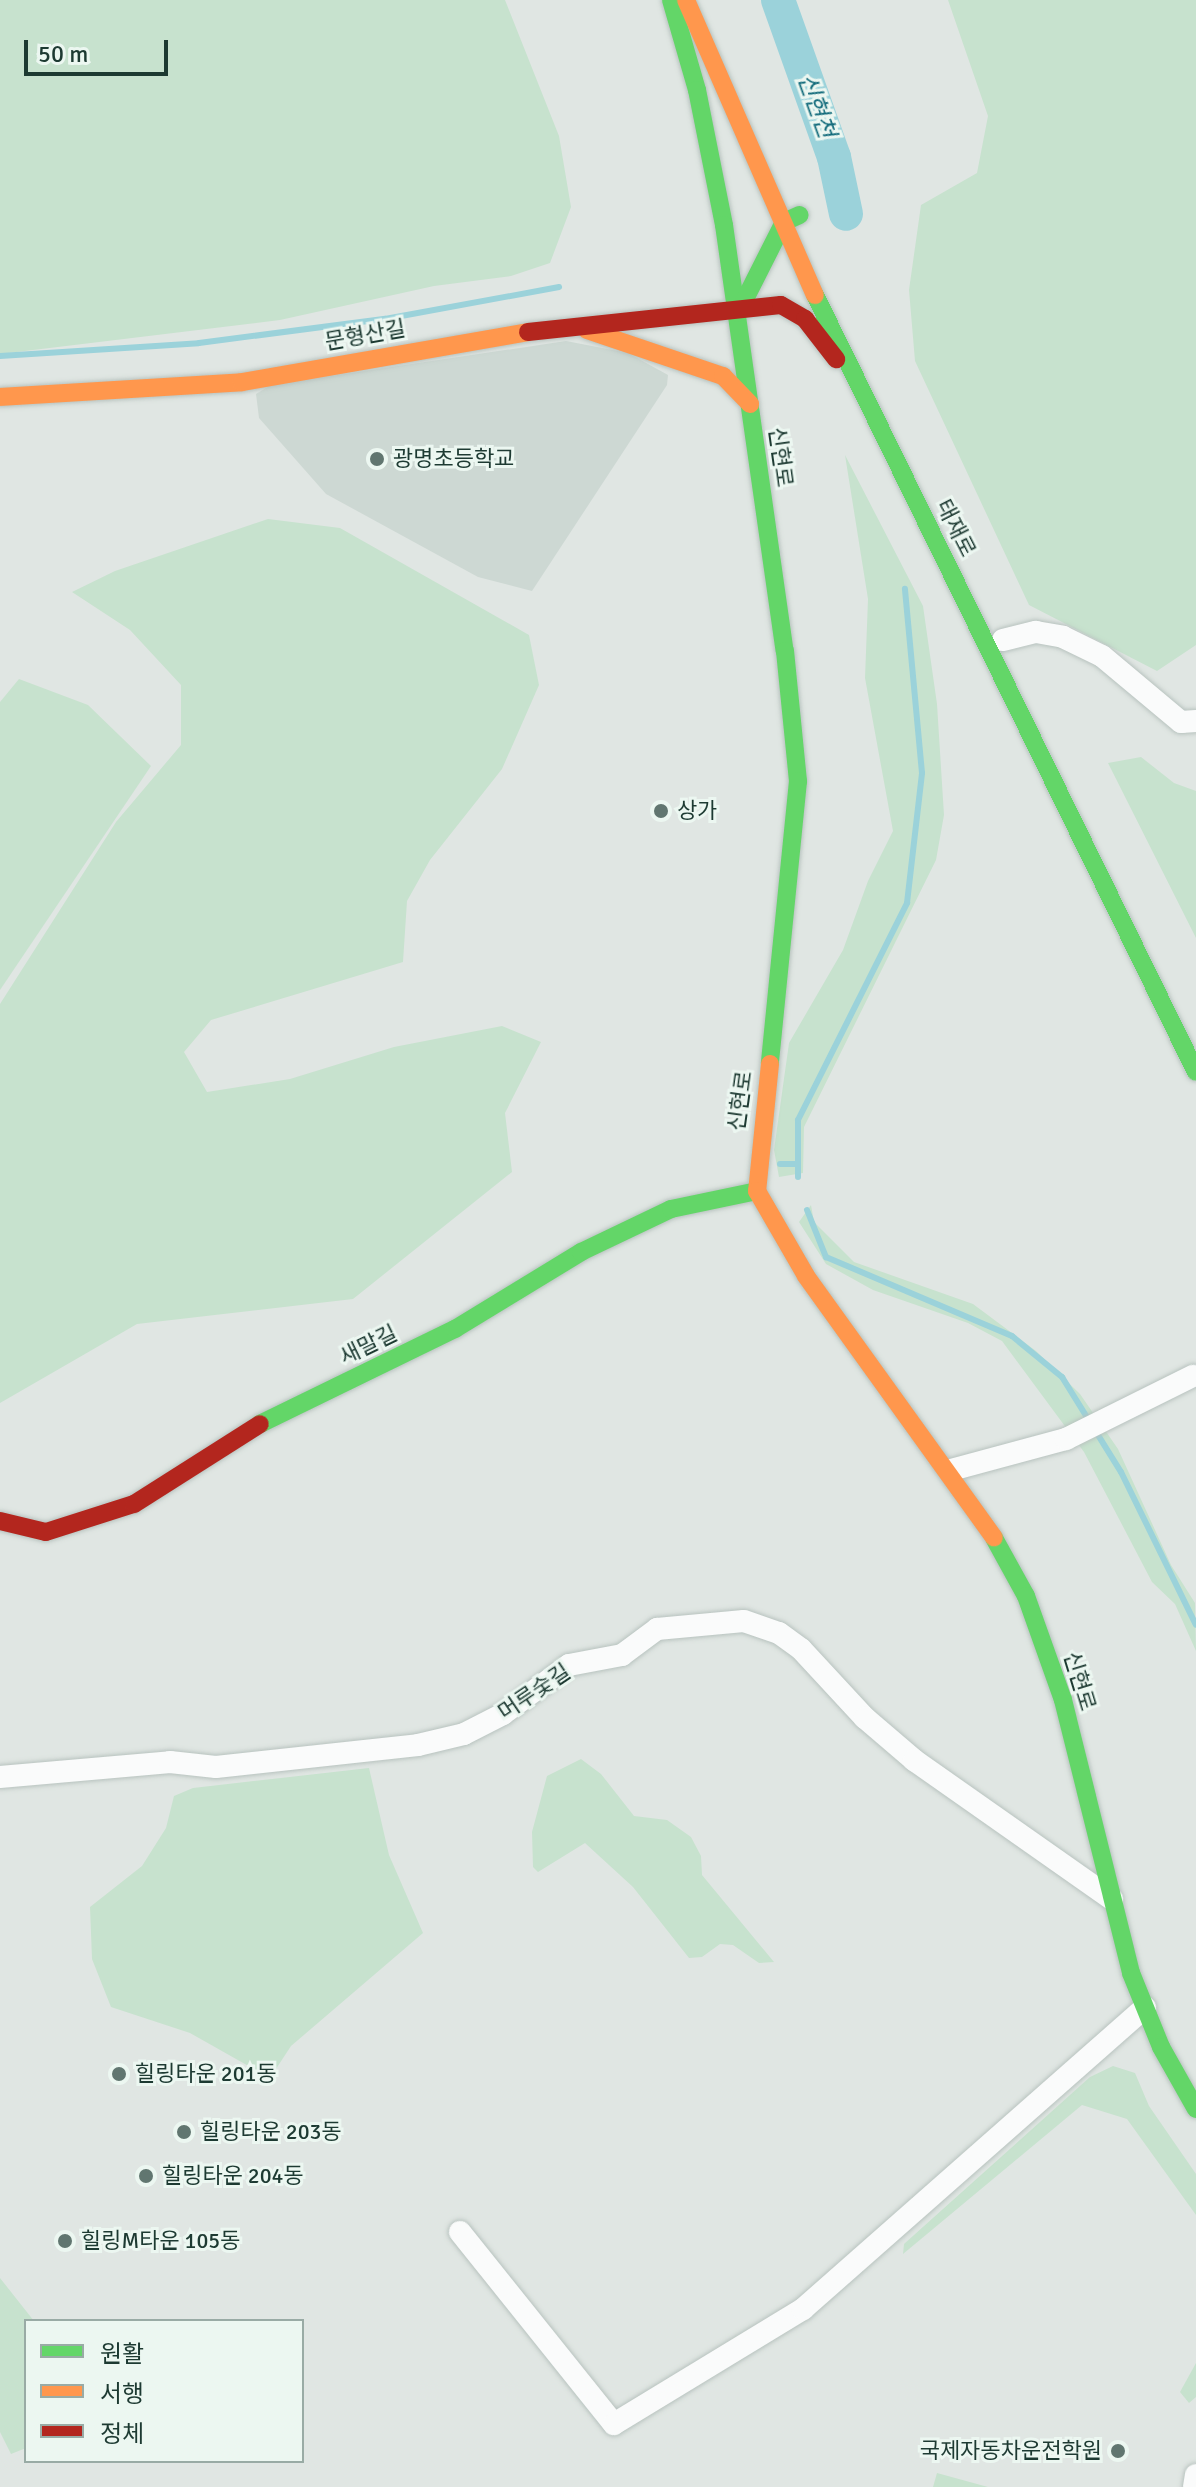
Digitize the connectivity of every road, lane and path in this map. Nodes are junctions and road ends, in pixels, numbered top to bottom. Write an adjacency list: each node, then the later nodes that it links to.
1 (671, 0): 5 (main road, 신현로)
2 (686, 0): 4 (main road, 태재로)
3 (697, 0): 4 (main road, 태재로)
4 (792, 218): 5 (main road); 7 (main road, 태재로); 10 (main road, 태재로)
5 (738, 313): 6 (main road, 문형산길); 7 (main road, 문형산길); 9 (main road, 신현로)
6 (572, 325): 8 (main road, 문형산길); 9 (main road)
7 (851, 377): 13 (main road, 태재로)
8 (0, 397)
9 (750, 404): 14 (main road, 신현로)
10 (1003, 640): 11 (street); 12 (main road, 태재로)
11 (1196, 721)
12 (1196, 1041)
13 (1196, 1072)
14 (757, 1191): 16 (main road, 신현로); 17 (main road, 새말길)
15 (1193, 1376): 16 (street)
16 (951, 1470): 19 (main road, 신현로)
17 (0, 1521)
18 (0, 1777): 19 (street, 머루숯길)
19 (1112, 1899): 20 (main road, 신현로)
20 (1145, 2008): 21 (main road, 신현로); 22 (street)
21 (1196, 2109)
22 (460, 2232)
23 (1196, 2475): 24 (street)
24 (1194, 2487)

